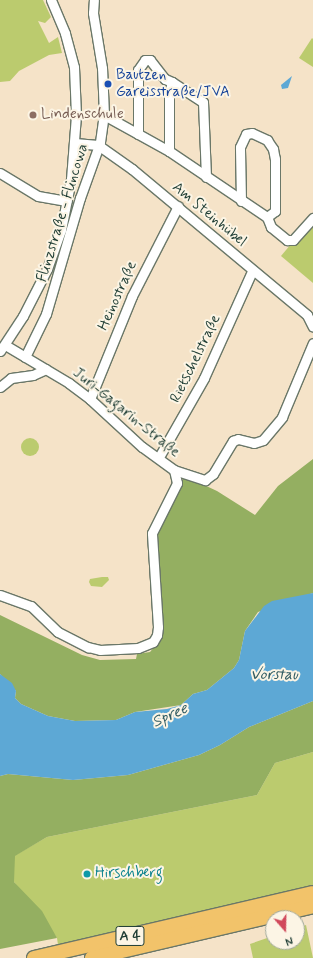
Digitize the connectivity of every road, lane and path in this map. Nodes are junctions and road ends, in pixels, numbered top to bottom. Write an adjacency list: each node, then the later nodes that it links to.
1 (51, 0): 6 (street)
2 (94, 0): 4 (street, Flinzstraße - Flincowa)
3 (172, 82): 5 (street); 8 (street); 10 (street)
4 (104, 115): 5 (street); 7 (street, Flinzstraße - Flincowa)
5 (138, 134): 8 (street)
6 (74, 143): 7 (street); 11 (street)
7 (98, 145): 13 (street, Am Steinhübel); 20 (street, Flinzstraße - Flincowa)
8 (168, 151): 10 (street)
9 (0, 173): 11 (street)
10 (206, 177): 12 (street)
11 (67, 201): 19 (street)
12 (241, 201): 14 (street); 14 (street)
13 (178, 206): 16 (street, Am Steinhübel); 23 (street, Heinostraße)
14 (266, 216): 15 (street)
15 (313, 218)
16 (252, 270): 17 (street, Am Steinhübel); 24 (street, Rietschelstraße)
17 (313, 327)
18 (313, 343): 25 (street)
19 (3, 348): 20 (street, Juri-Gagarin-Straße)
20 (25, 357): 21 (street, Juri-Gagarin-Straße)
21 (46, 369): 22 (street); 23 (street, Juri-Gagarin-Straße)
22 (0, 387)
23 (90, 399): 24 (street, Juri-Gagarin-Straße)
24 (159, 457): 25 (street, Juri-Gagarin-Straße)
25 (174, 470): 26 (street, Juri-Gagarin-Straße)
26 (0, 595)
27 (313, 893): 29 (highway, A 4)
28 (313, 906): 29 (highway, A 4)
29 (254, 913): 30 (highway, A 4)
30 (229, 919): 31 (highway, A 4); 32 (highway, A 4)
31 (34, 958)
32 (92, 958)

